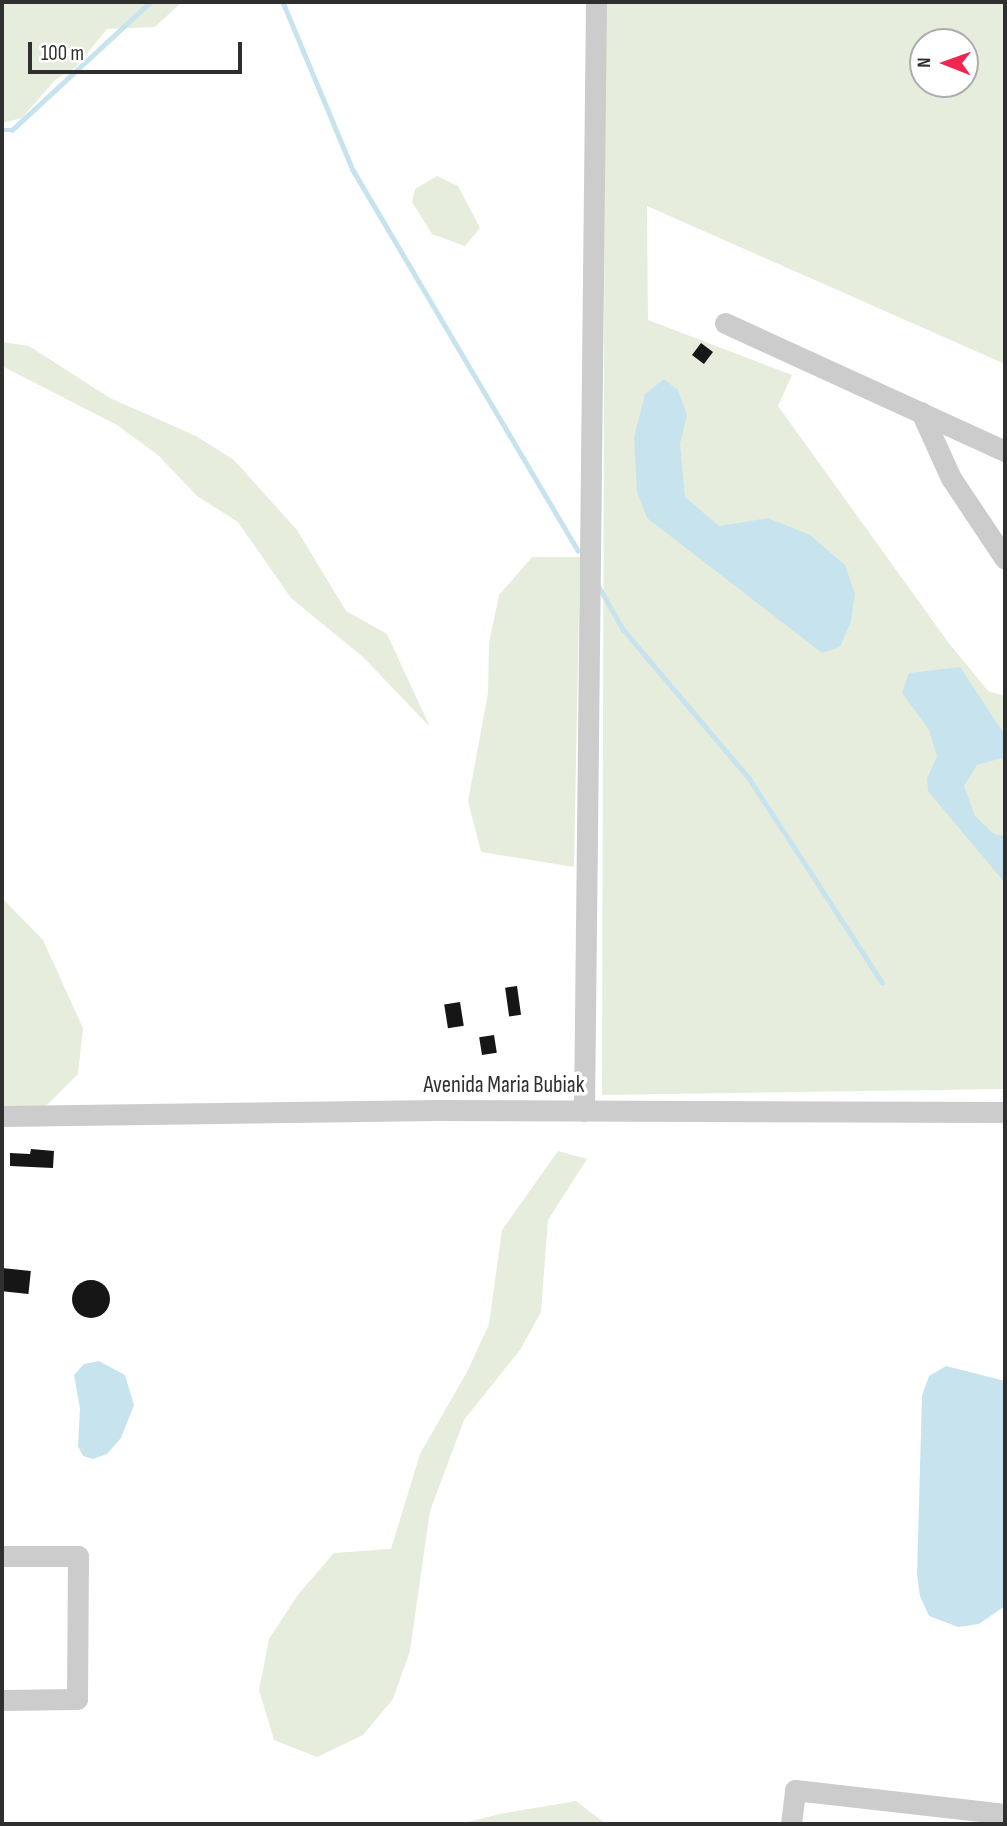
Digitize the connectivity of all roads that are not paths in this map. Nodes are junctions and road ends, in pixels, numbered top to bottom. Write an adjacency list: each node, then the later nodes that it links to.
1 (596, 2): 6 (street)
2 (725, 323): 3 (street)
3 (921, 412): 4 (street); 5 (street)
4 (1005, 451)
5 (1005, 559)
6 (584, 1111): 7 (street, Avenida Maria Bubiak); 8 (street, Avenida Maria Bubiak)
7 (1005, 1112)
8 (2, 1116)
9 (2, 1556): 10 (street)
10 (2, 1700)
11 (1005, 1814): 12 (street)
12 (791, 1824)

